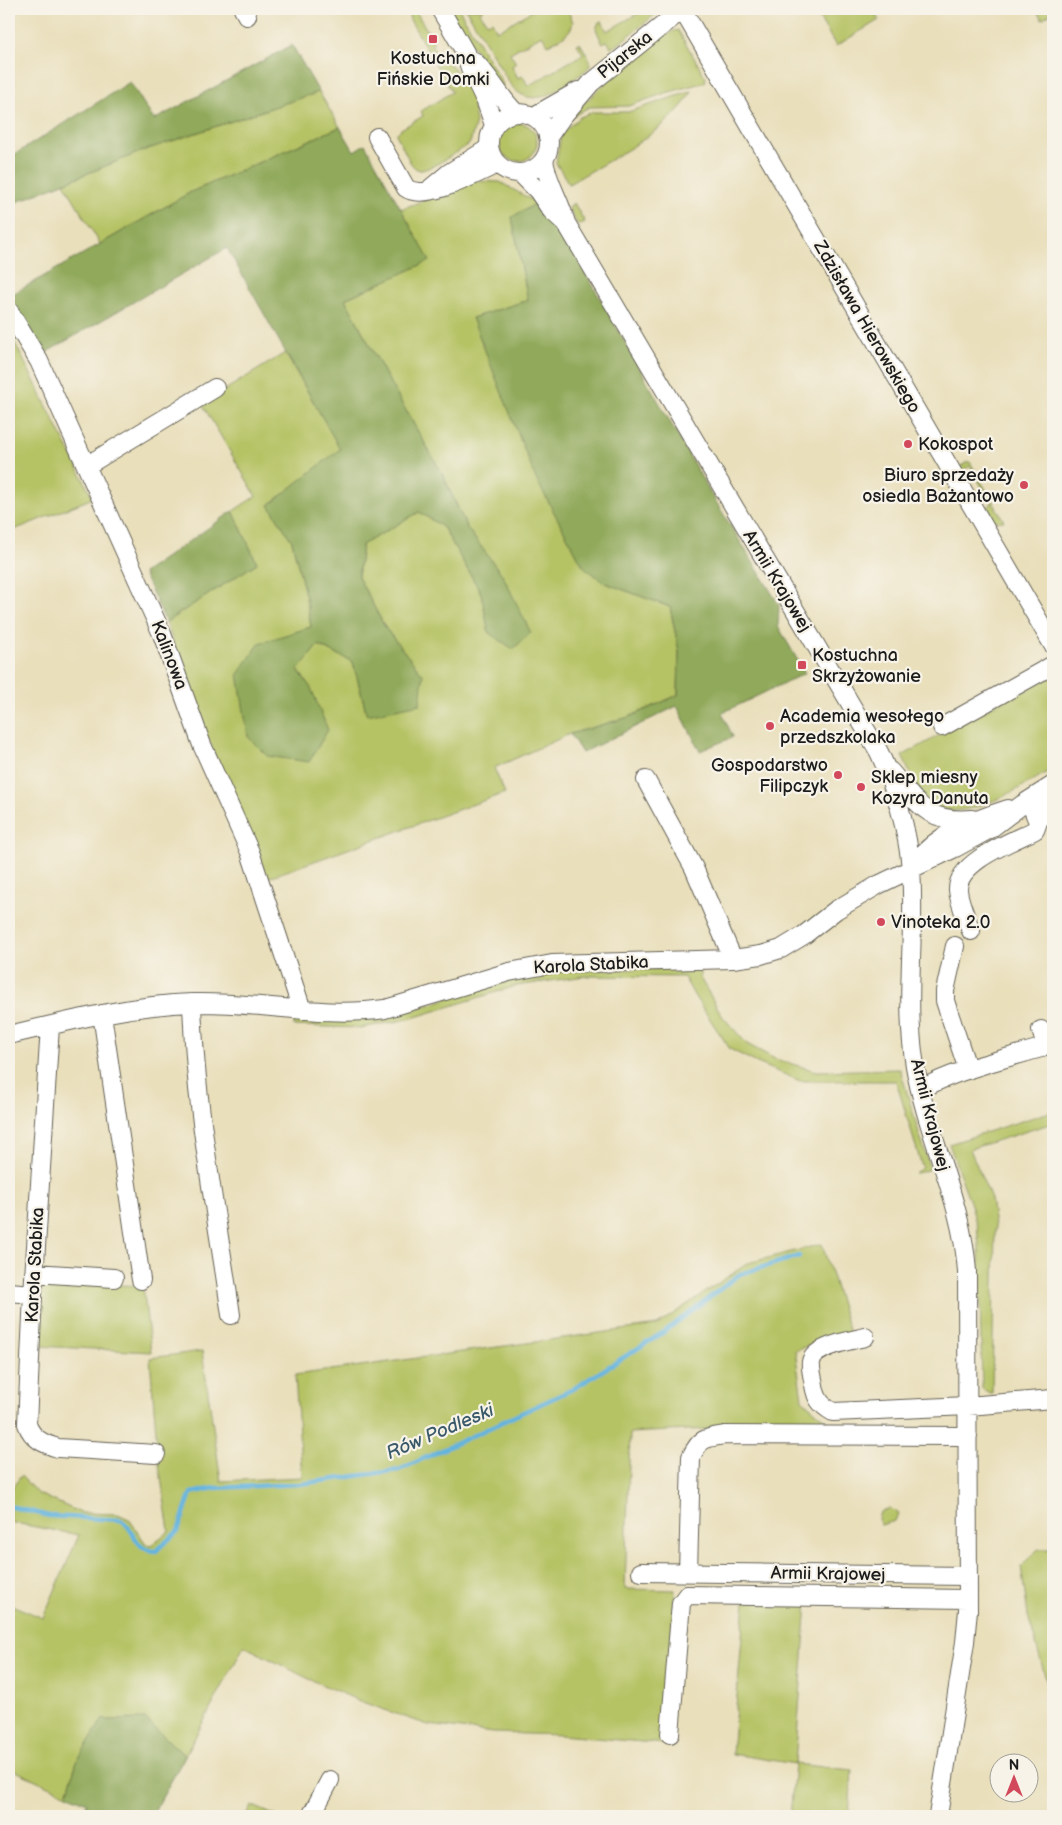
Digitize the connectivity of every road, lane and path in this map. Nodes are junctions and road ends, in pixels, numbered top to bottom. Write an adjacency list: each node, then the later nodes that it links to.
1 (440, 9): 3 (street)
2 (682, 9): 4 (street, Pijarska); 17 (street, Zdzisława Hierowskiego)
3 (465, 52): 5 (street); 7 (street)
4 (591, 83): 6 (street, Pijarska); 9 (street, Pijarska)
5 (516, 113): 6 (street); 7 (street)
6 (534, 116): 9 (street)
7 (494, 125): 10 (street)
8 (377, 137): 10 (street)
9 (548, 137): 11 (street)
10 (493, 156): 12 (street)
11 (544, 160): 12 (street); 13 (street, Armii Krajowej)
12 (520, 173): 13 (street, Armii Krajowej)
13 (566, 222): 20 (street, Armii Krajowej)
14 (9, 311): 16 (street, Kalinowa)
15 (215, 388): 16 (street)
16 (86, 466): 31 (street, Kalinowa)
17 (1053, 645)
18 (1053, 665): 19 (street)
19 (942, 727)
20 (886, 766): 25 (street); 26 (street, Armii Krajowej)
21 (646, 780): 29 (street)
22 (1049, 788): 23 (street); 24 (street)
23 (1026, 802): 25 (street); 26 (street, Karola Stabika); 27 (street)
24 (1053, 817)
25 (980, 818): 26 (street)
26 (911, 869): 29 (street, Karola Stabika); 37 (street, Armii Krajowej)
27 (971, 931)
28 (955, 946): 36 (street)
29 (733, 959): 31 (street, Karola Stabika)
30 (192, 1003): 31 (street, Karola Stabika); 32 (street, Karola Stabika); 43 (street)
31 (302, 1010)
32 (102, 1014): 33 (street, Karola Stabika); 40 (street)
33 (50, 1026): 35 (street, Karola Stabika); 38 (street, Karola Stabika)
34 (1041, 1030): 36 (street)
35 (9, 1035)
36 (968, 1070): 37 (street)
37 (920, 1090): 46 (street, Armii Krajowej)
38 (34, 1273): 39 (street); 42 (street, Karola Stabika)
39 (114, 1278)
40 (141, 1280)
41 (9, 1292): 42 (street)
42 (33, 1294): 48 (street, Karola Stabika)
43 (231, 1315)
44 (864, 1336): 46 (street)
45 (1053, 1399): 46 (street)
46 (968, 1406): 47 (street, Armii Krajowej)
47 (968, 1436): 50 (street); 51 (street, Armii Krajowej)
48 (156, 1454)
49 (641, 1572): 50 (street, Armii Krajowej)
50 (688, 1573): 51 (street, Armii Krajowej)
51 (968, 1576): 52 (street, Armii Krajowej)
52 (968, 1598): 53 (street); 56 (street, Armii Krajowej)
53 (670, 1734)
54 (330, 1780): 55 (street)
55 (311, 1816)
56 (938, 1816)

